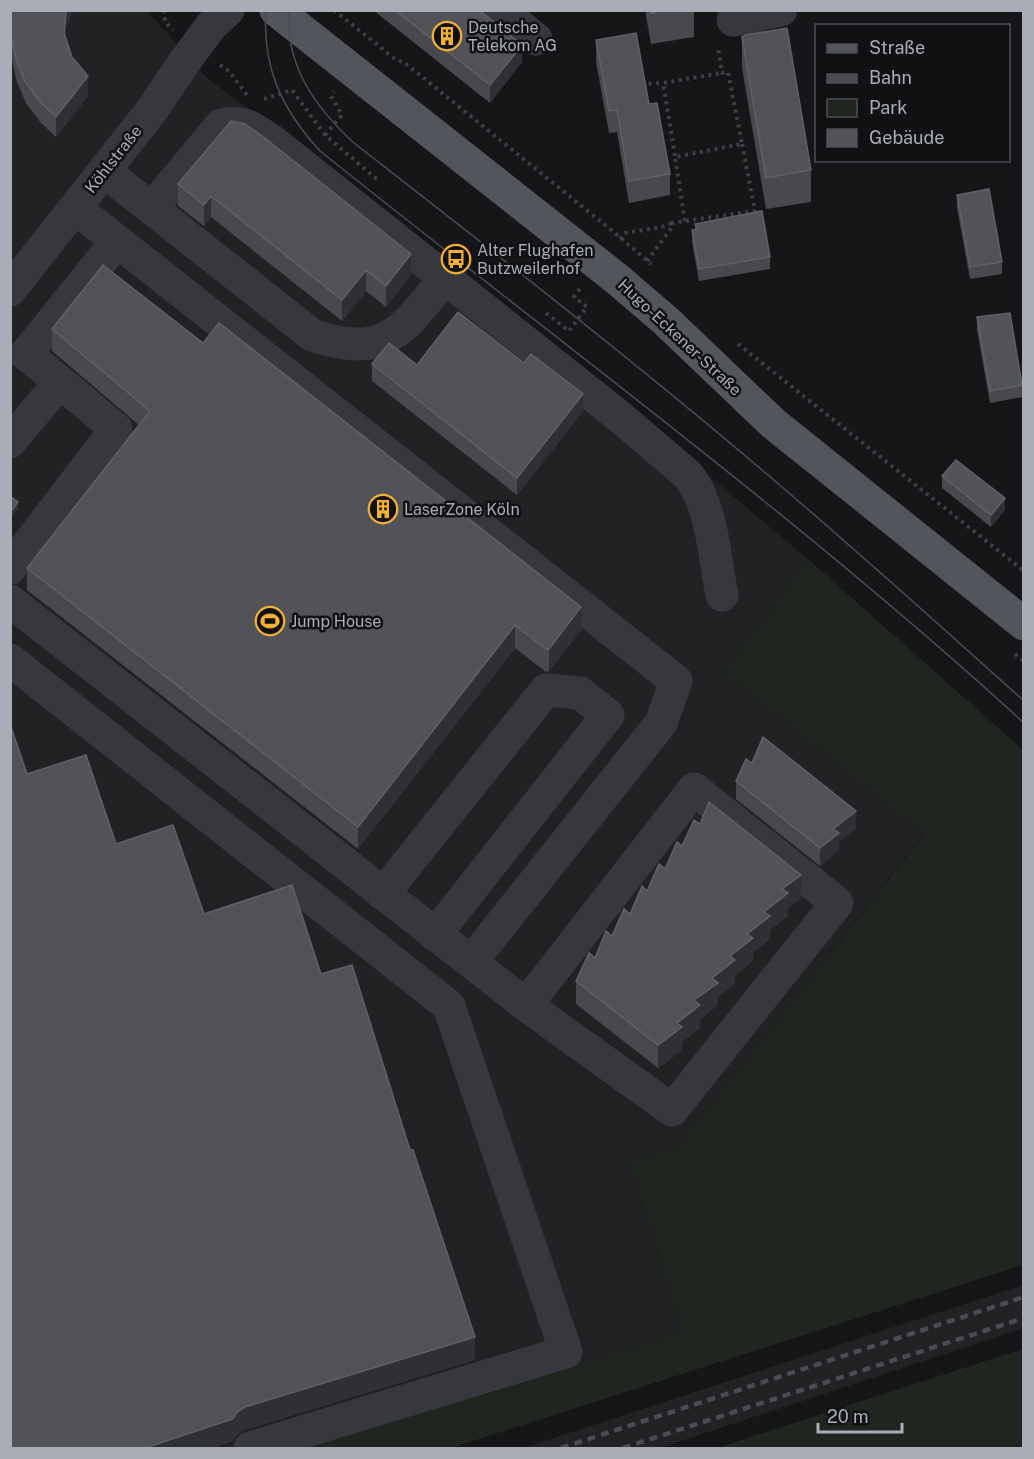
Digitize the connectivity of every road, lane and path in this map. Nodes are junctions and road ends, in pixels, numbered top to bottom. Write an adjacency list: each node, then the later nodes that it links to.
1 (164, 10): 6 (path)
2 (276, 10): 24 (main road, Hugo-Eckener-Straße)
3 (334, 10): 21 (path)
4 (500, 10): 8 (street)
5 (781, 10): 7 (street)
6 (211, 21): 12 (path); 16 (street, Köhlstraße)
7 (725, 32): 9 (path)
8 (536, 39)
9 (722, 73): 10 (path); 14 (path)
10 (663, 83): 11 (path); 15 (path)
11 (641, 84)
12 (250, 98)
13 (267, 106): 17 (path)
14 (742, 144): 15 (path); 20 (path)
15 (675, 156): 20 (path)
16 (104, 171): 18 (street, Köhlstraße); 19 (street)
17 (380, 182)
18 (75, 208): 22 (street); 26 (street, Köhlstraße)
19 (152, 208): 25 (street); 25 (street)
20 (685, 221): 21 (path)
21 (672, 223): 23 (path)
22 (117, 241): 29 (street); 40 (street)
23 (647, 261)
24 (600, 265): 27 (path); 36 (main road, Hugo-Eckener-Straße)
25 (445, 278): 34 (street)
26 (10, 290)
27 (546, 313)
28 (732, 339): 33 (path)
29 (19, 364): 30 (street)
30 (60, 382): 31 (street); 32 (street)
31 (10, 442)
32 (10, 568)
33 (1023, 571)
34 (722, 595)
35 (10, 601): 38 (street)
36 (1023, 624)
37 (10, 660): 42 (street)
38 (383, 894): 39 (street); 39 (street)
39 (435, 935): 40 (street)
40 (471, 962): 41 (street)
41 (526, 1005): 41 (street)
42 (250, 1449)

